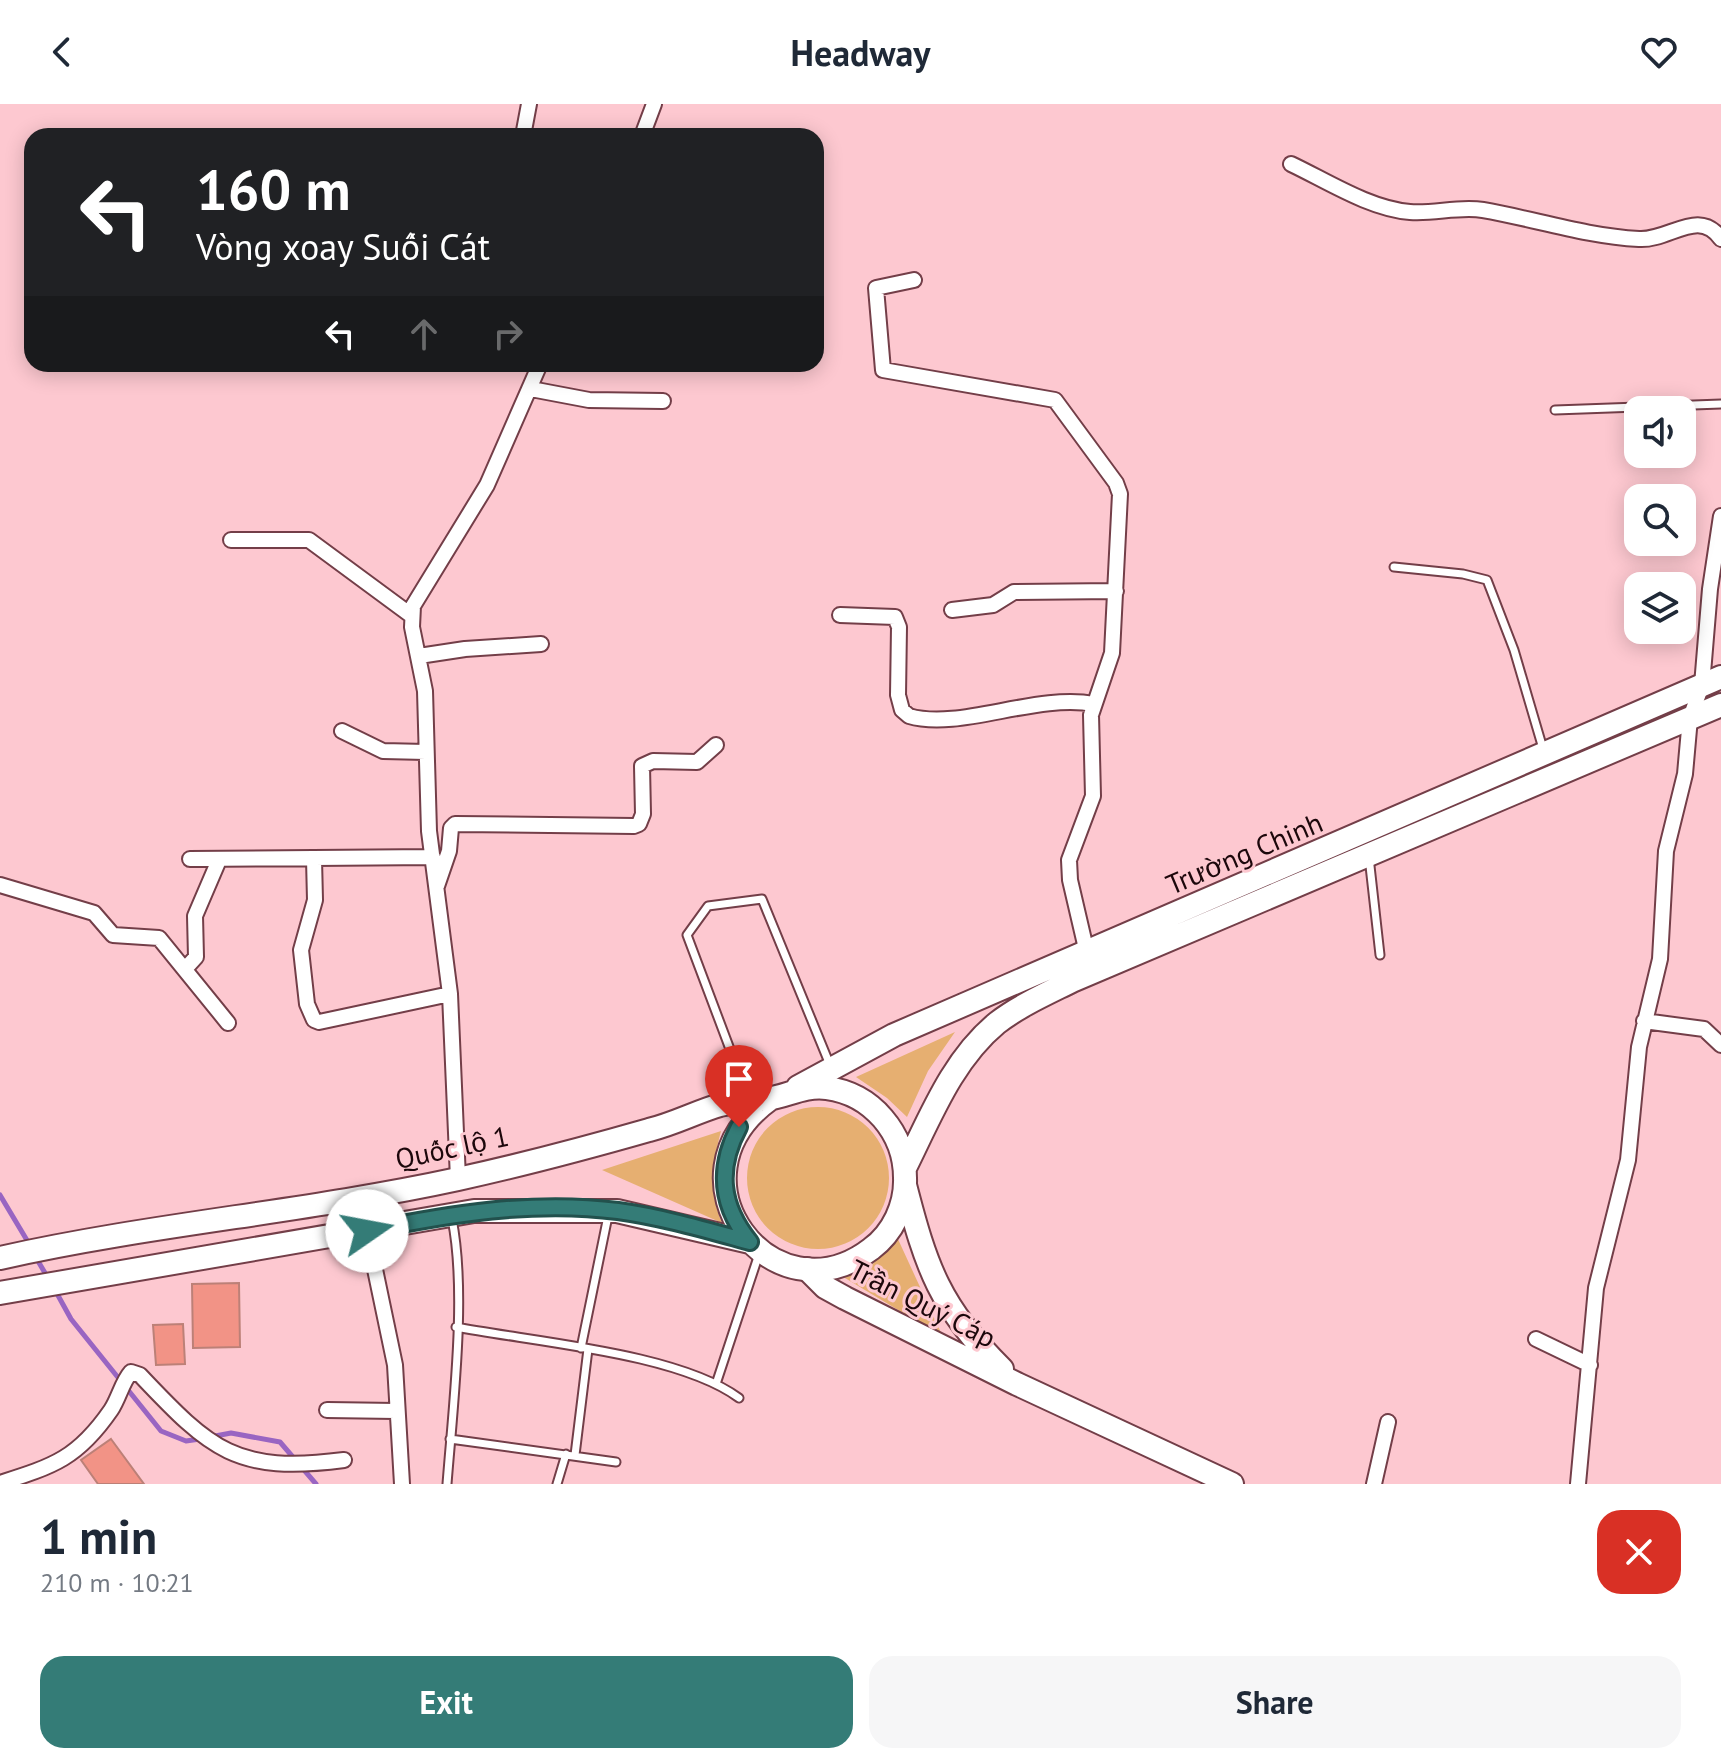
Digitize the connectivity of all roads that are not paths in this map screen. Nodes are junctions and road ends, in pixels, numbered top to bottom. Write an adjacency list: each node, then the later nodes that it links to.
1 (529, 104): 3 (street)
2 (654, 104): 4 (street)
3 (524, 128)
4 (645, 128)
5 (1291, 164): 6 (street)
6 (1721, 239)
7 (914, 280): 16 (street)
8 (537, 372): 9 (street)
9 (531, 389): 10 (street); 19 (street)
10 (663, 401)
11 (1721, 404): 12 (lane)
12 (1555, 410)
13 (1721, 516): 22 (street)
14 (231, 540): 19 (street)
15 (1394, 567): 29 (lane)
16 (1116, 591): 17 (street); 23 (street)
17 (952, 610)
18 (840, 615): 23 (street)
19 (412, 616): 21 (street)
20 (541, 644): 21 (street)
21 (419, 656): 28 (street)
22 (1711, 681): 25 (street); 29 (main road, Trường Chinh)
23 (1094, 704): 37 (street)
24 (1721, 705): 25 (main road, Trường Chinh)
25 (1690, 718): 30 (main road, Trường Chinh); 41 (street)
26 (342, 731): 28 (street)
27 (716, 745): 36 (street)
28 (426, 752): 31 (street)
29 (1545, 754): 37 (main road, Trường Chinh)
30 (1369, 855): 38 (lane); 47 (main road, Trường Chinh)
31 (433, 857): 33 (street); 36 (street)
32 (190, 859): 34 (street)
33 (314, 859): 34 (street); 40 (street)
34 (219, 860): 39 (street)
35 (0, 885): 39 (street)
36 (436, 888): 40 (street)
37 (1087, 953): 44 (main road, Trường Chinh)
38 (1380, 955)
39 (186, 968): 42 (street)
40 (450, 994): 48 (street)
41 (1644, 1021): 43 (street); 59 (street)
42 (228, 1023)
43 (1721, 1045)
44 (831, 1067): 45 (main road, Trường Chinh); 46 (lane)
45 (794, 1090): 46 (main road); 47 (main road)
46 (760, 1099): 48 (main road, Quốc lộ 1); 52 (main road)
47 (905, 1177): 54 (main road); 61 (main road, Trần Quý Cáp)
48 (458, 1179): 53 (main road, Quốc lộ 1)
49 (609, 1210): 50 (main road); 52 (main road); 58 (lane)
50 (451, 1214): 51 (main road); 56 (lane)
51 (367, 1231): 55 (main road); 64 (street)
52 (755, 1247): 54 (main road); 60 (lane)
53 (6, 1257)
54 (807, 1269): 61 (main road, Trần Quý Cáp)
55 (9, 1290)
56 (456, 1327): 58 (lane); 66 (lane)
57 (1536, 1339): 59 (street)
58 (584, 1349): 60 (lane); 67 (lane)
59 (1590, 1365): 76 (street)
60 (717, 1381): 62 (lane)
61 (1017, 1384): 74 (main road, Trần Quý Cáp)
62 (739, 1398)
63 (327, 1410): 64 (street)
64 (396, 1411): 71 (street)
65 (1388, 1422): 75 (street)
66 (450, 1439): 67 (lane); 72 (lane)
67 (571, 1454): 69 (lane); 73 (lane)
68 (344, 1460): 70 (street)
69 (616, 1462)
70 (0, 1483)
71 (402, 1484)
72 (447, 1484)
73 (557, 1484)
74 (1232, 1484)
75 (1374, 1484)
76 (1578, 1484)

